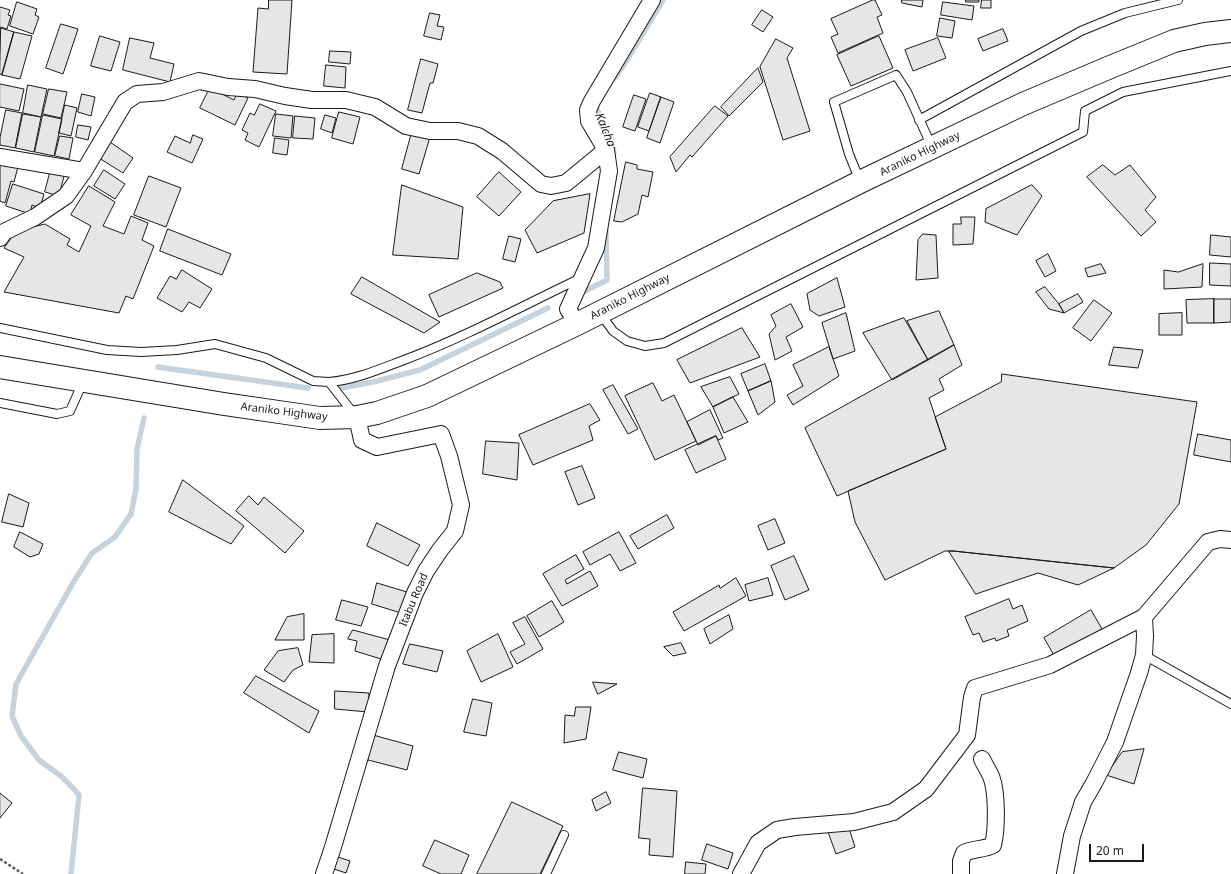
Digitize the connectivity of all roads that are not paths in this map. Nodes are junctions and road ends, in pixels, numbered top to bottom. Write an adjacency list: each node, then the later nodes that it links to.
1 (652, 0): 7 (street)
2 (1178, 0): 5 (lane)
3 (1231, 31): 6 (highway, Araniko Highway)
4 (1231, 71): 13 (lane)
5 (919, 120): 6 (lane); 10 (lane)
6 (932, 148): 10 (highway, Araniko Highway)
7 (606, 150): 9 (street); 12 (street)
8 (0, 157): 9 (street)
9 (84, 171): 11 (street)
10 (860, 182): 13 (highway, Araniko Highway)
11 (0, 238)
12 (582, 278): 14 (street); 18 (lane)
13 (599, 313): 14 (highway, Araniko Highway)
14 (577, 324): 20 (highway, Araniko Highway)
15 (0, 328): 18 (lane)
16 (0, 367): 17 (highway, Araniko Highway)
17 (84, 382): 19 (lane); 20 (highway, Araniko Highway)
18 (329, 382): 20 (lane)
19 (0, 403)
20 (357, 417): 27 (street, Itabu Road)
21 (1231, 540): 22 (street)
22 (1144, 617): 23 (street); 29 (street)
23 (1144, 654): 24 (lane); 31 (street)
24 (1231, 704)
25 (982, 759): 30 (street)
26 (564, 835): 28 (lane)
27 (324, 874)
28 (546, 874)
29 (741, 874)
30 (961, 874)
31 (1065, 874)

